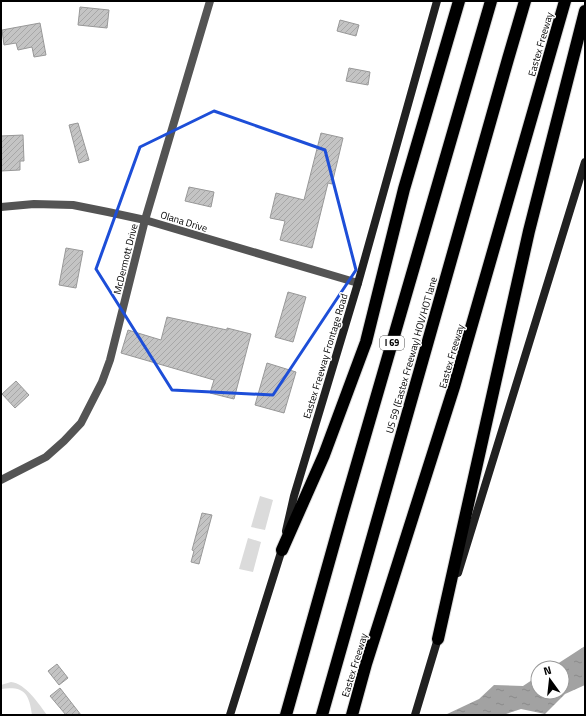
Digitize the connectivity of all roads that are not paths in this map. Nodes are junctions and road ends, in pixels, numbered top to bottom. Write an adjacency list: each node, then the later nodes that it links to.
1 (210, 1): 10 (street, McDermott Drive)
2 (437, 1): 11 (main road, Eastex Freeway Frontage Road)
3 (459, 1): 13 (highway)
4 (491, 1): 16 (highway, I 69)
5 (526, 1): 17 (highway, US 59 (Eastex Freeway) HOV/HOT lane)
6 (565, 1): 18 (highway, Eastex Freeway)
7 (585, 11): 14 (highway)
8 (585, 162): 14 (main road)
9 (1, 207): 10 (street, Olana Drive)
10 (145, 220): 11 (street, Olana Drive); 12 (street, McDermott Drive)
11 (358, 283): 13 (main road, Eastex Freeway Frontage Road)
12 (1, 480)
13 (282, 550): 15 (main road, Eastex Freeway Frontage Road)
14 (438, 639): 19 (main road)
15 (230, 715)
16 (286, 715)
17 (322, 715)
18 (352, 715)
19 (415, 715)

